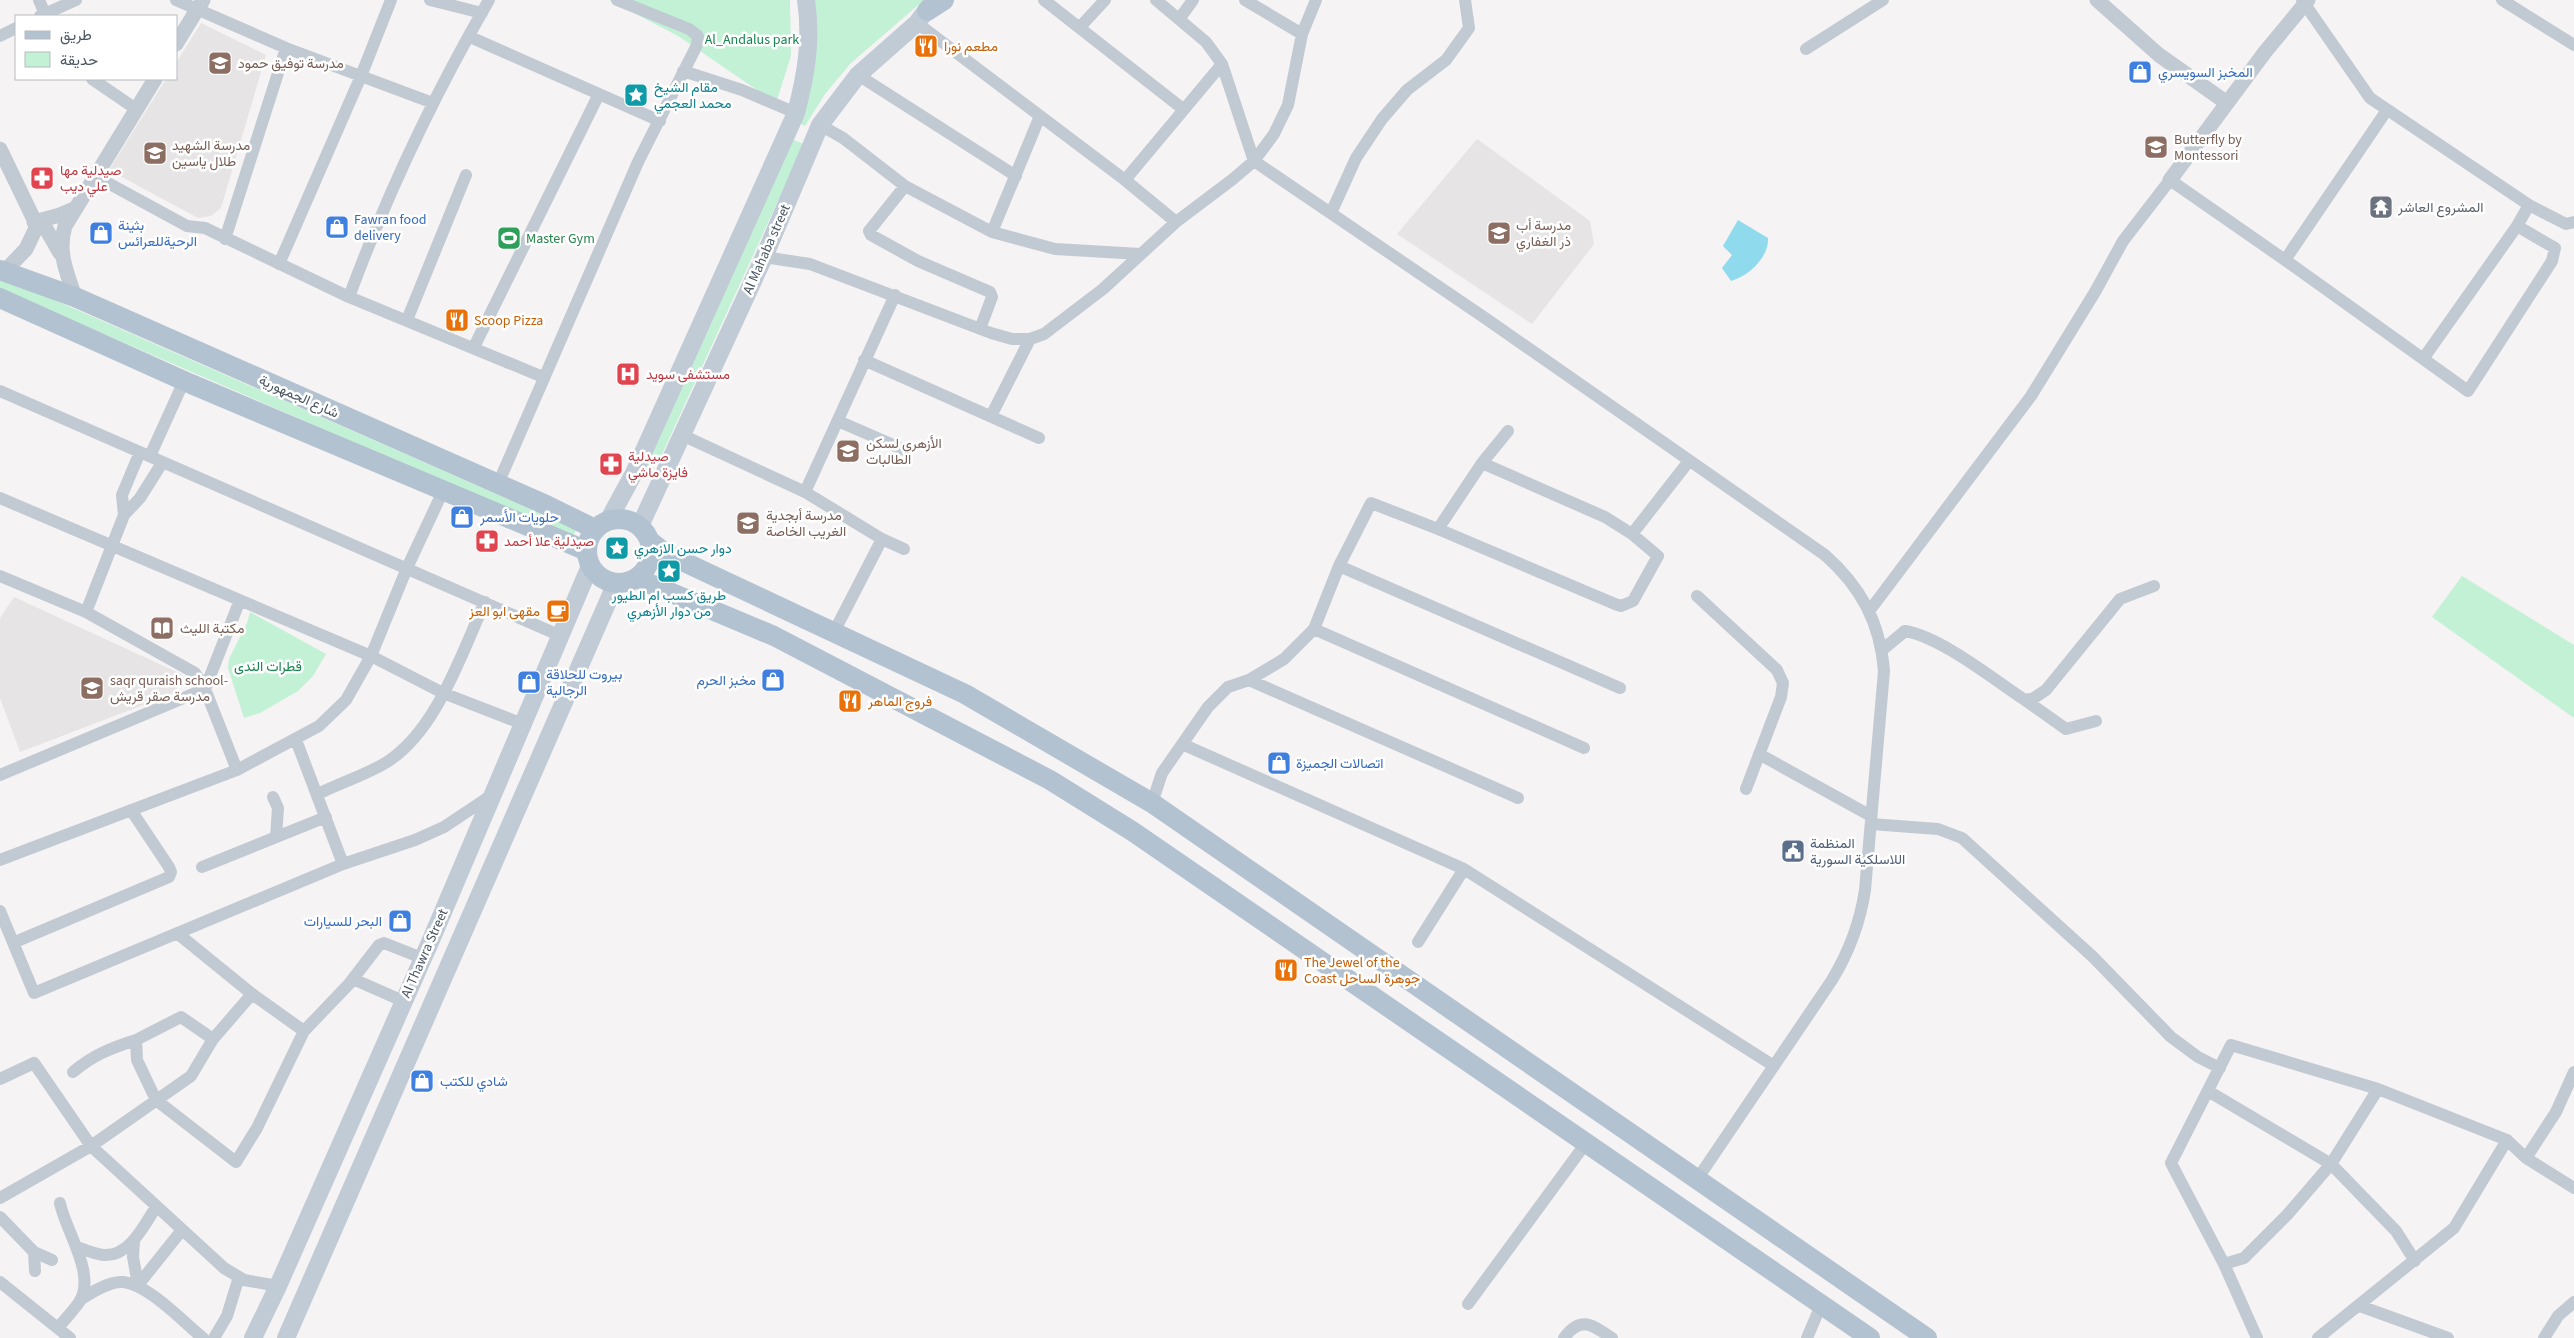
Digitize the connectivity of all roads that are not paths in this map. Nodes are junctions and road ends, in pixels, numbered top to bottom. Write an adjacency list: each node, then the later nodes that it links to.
1 (39, 0): 24 (street)
2 (76, 0): 24 (street)
3 (176, 0): 21 (street)
4 (391, 0): 38 (street)
5 (430, 0): 23 (street)
6 (489, 0): 23 (street)
7 (617, 0): 36 (street)
8 (806, 0): 47 (main road, Al Mahaba street)
9 (944, 0): 22 (main road)
10 (1044, 0): 26 (street)
11 (1105, 0): 26 (street)
12 (1156, 0): 25 (street)
13 (1193, 0): 25 (street)
14 (1245, 0): 28 (street)
15 (1316, 0): 28 (street)
16 (1465, 0): 63 (street)
17 (1884, 0): 34 (street)
18 (2097, 0): 43 (street)
19 (2502, 0): 32 (street)
20 (2305, 1): 43 (street); 46 (street)
21 (200, 5): 31 (street); 33 (street)
22 (926, 11): 37 (main road, Al Mahaba street); 48 (street)
23 (482, 13): 30 (street)
24 (43, 15)
25 (1180, 18): 35 (street)
26 (1080, 27): 45 (street)
27 (15, 28): 29 (street)
28 (1302, 34): 54 (street)
29 (0, 36)
30 (470, 37): 41 (street); 42 (street)
31 (178, 41)
32 (2574, 45)
33 (286, 48): 38 (street); 69 (street)
34 (1806, 49)
35 (1222, 64): 45 (street); 54 (street)
36 (683, 71): 47 (street); 49 (street)
37 (858, 75): 50 (main road, Al Mahaba street); 57 (street)
38 (361, 76): 42 (street); 74 (street)
39 (93, 80): 44 (street)
40 (154, 80): 44 (street)
41 (599, 94): 49 (street); 83 (street)
42 (433, 103): 78 (street)
43 (2227, 103): 59 (street)
44 (136, 109): 56 (street)
45 (1183, 109): 58 (street)
46 (2386, 110): 61 (street); 73 (street)
47 (796, 113): 51 (main road, Al Mahaba street)
48 (1040, 116): 57 (street); 58 (street)
49 (660, 121): 86 (street)
50 (820, 125): 52 (main road, Al Mahaba street); 60 (street)
51 (789, 133): 52 (main road); 99 (main road, Al Mahaba street)
52 (811, 143): 72 (main road, Al Mahaba street)
53 (0, 149): 64 (street)
54 (1254, 161): 63 (street); 65 (street)
55 (466, 175): 80 (street)
56 (95, 176): 62 (street); 69 (street)
57 (1016, 176): 68 (street)
58 (1125, 180): 65 (street)
59 (2170, 180): 73 (street); 125 (street)
60 (905, 186): 68 (street); 81 (street)
61 (2529, 205): 66 (street); 67 (street)
62 (74, 208): 64 (street); 71 (street)
63 (1331, 213): 96 (street)
64 (34, 222): 71 (street); 75 (street)
65 (1176, 222): 70 (street)
66 (2574, 222)
67 (2517, 226): 84 (street); 84 (street)
68 (992, 232): 70 (street)
69 (225, 238): 74 (street)
70 (1140, 254): 82 (street)
71 (62, 256): 77 (street)
72 (764, 256): 76 (street); 92 (main road, Al Mahaba street)
73 (2285, 260): 84 (street)
74 (279, 264): 78 (street)
75 (2, 271): 77 (main road, شارع الجمهورية)
76 (894, 294): 81 (street); 85 (street)
77 (75, 297): 100 (main road, شارع الجمهورية)
78 (349, 297): 80 (street)
79 (0, 298): 87 (main road)
80 (407, 320): 83 (street)
81 (980, 329): 82 (street)
82 (1030, 339): 89 (street)
83 (474, 347): 86 (street)
84 (2423, 359)
85 (864, 360): 89 (street); 90 (street)
86 (543, 377): 100 (street)
87 (184, 381): 95 (street); 102 (main road)
88 (0, 391): 95 (street)
89 (991, 416): 93 (street)
90 (838, 421): 94 (street); 103 (street)
91 (1508, 432): 98 (street)
92 (682, 435): 101 (main road, Al Mahaba street); 103 (street)
93 (1040, 438)
94 (907, 451)
95 (145, 454): 97 (street); 105 (street)
96 (1689, 461): 109 (street); 125 (street)
97 (162, 463): 105 (street); 115 (street)
98 (1482, 463): 107 (street); 109 (street)
99 (634, 472): 101 (main road); 106 (main road, Al Mahaba street)
100 (498, 484): 106 (main road, شارع الجمهورية)
101 (659, 484): 108 (main road, Al Mahaba street)
102 (443, 491): 113 (main road); 115 (street)
103 (805, 492): 110 (street)
104 (0, 498): 111 (street)
105 (124, 515): 111 (street)
106 (602, 525): 108 (main road); 113 (main road)
107 (1438, 529): 109 (street); 114 (street)
108 (645, 534): 117 (main road); 120 (main road)
109 (1632, 534)
110 (882, 539): 112 (street); 128 (street)
111 (111, 547): 122 (street); 126 (street)
112 (904, 548)
113 (588, 558): 118 (main road); 129 (main road, Al Thawra Street)
114 (1339, 566): 127 (street); 133 (street)
115 (407, 568): 123 (street); 131 (street)
116 (0, 576): 126 (street)
117 (636, 578): 118 (main road); 124 (main road)
118 (616, 583): 166 (main road, Al Thawra Street)
119 (2154, 586): 136 (street)
120 (752, 594): 124 (main road); 128 (main road)
121 (1697, 596): 143 (street)
122 (240, 600): 131 (street); 134 (street)
123 (485, 602): 129 (street); 135 (street)
124 (700, 605): 146 (main road)
125 (1870, 610): 130 (street)
126 (86, 612): 134 (street)
127 (1314, 629): 132 (street); 141 (street)
128 (834, 632): 142 (main road)
129 (561, 636): 138 (main road, Al Thawra Street)
130 (1882, 650): 136 (street); 155 (street)
131 (371, 656): 135 (street); 139 (street)
132 (1249, 680): 140 (street); 151 (street)
133 (1620, 688)
134 (205, 690): 144 (street); 145 (street)
135 (443, 693): 138 (street); 148 (street)
136 (2025, 700): 137 (street)
137 (2096, 721)
138 (523, 724): 149 (main road, Al Thawra Street)
139 (296, 740): 144 (street); 148 (street)
140 (1182, 744): 152 (street); 160 (street)
141 (1584, 748)
142 (1066, 753): 146 (main road); 152 (main road)
143 (1759, 754): 147 (street); 155 (street)
144 (237, 770): 153 (street)
145 (0, 775)
146 (1050, 780): 185 (main road)
147 (1746, 788)
148 (318, 794): 154 (street)
149 (492, 795): 158 (street); 163 (main road, Al Thawra Street)
150 (273, 797): 156 (street)
151 (1518, 798)
152 (1152, 803): 189 (main road)
153 (131, 810): 157 (street); 164 (street)
154 (326, 817): 156 (street); 158 (street)
155 (1871, 820): 176 (street); 177 (street)
156 (276, 837): 159 (street)
157 (0, 860)
158 (343, 864): 162 (street)
159 (202, 867)
160 (1464, 868): 165 (street); 176 (street)
161 (0, 911): 164 (street)
162 (177, 933): 164 (street); 171 (street)
163 (431, 940): 166 (main road); 167 (main road, Al Thawra Street)
164 (15, 942)
165 (1418, 942)
166 (455, 949): 170 (main road, Al Thawra Street)
167 (422, 958): 168 (street); 169 (main road, Al Thawra Street)
168 (353, 979): 172 (street); 173 (street)
169 (413, 980): 170 (main road); 172 (main road, Al Thawra Street)
170 (438, 988): 217 (main road, Al Thawra Street)
171 (252, 994): 173 (street); 174 (street)
172 (404, 1001): 206 (main road, Al Thawra Street)
173 (304, 1031): 183 (street)
174 (213, 1039): 175 (street); 183 (street)
175 (136, 1040): 178 (street); 183 (street)
176 (1774, 1066): 189 (street)
177 (2220, 1068): 181 (street); 182 (street)
178 (72, 1072)
179 (2574, 1072): 187 (street)
180 (0, 1079): 186 (street)
181 (2378, 1089): 184 (street); 188 (street)
182 (2208, 1091): 188 (street); 201 (street)
183 (156, 1100): 186 (street)
184 (2507, 1140): 187 (street); 200 (street)
185 (1586, 1143): 209 (street); 210 (main road)
186 (92, 1146): 191 (street); 193 (street)
187 (2526, 1158): 190 (street)
188 (2331, 1164): 200 (street); 201 (street)
189 (1698, 1178): 222 (main road)
190 (2574, 1188)
191 (0, 1198)
192 (60, 1204): 197 (street)
193 (156, 1207): 195 (street); 196 (street)
194 (0, 1217): 198 (street)
195 (182, 1230): 203 (street); 205 (street)
196 (134, 1241): 197 (street); 205 (street)
197 (77, 1247): 207 (street)
198 (34, 1252): 199 (street); 202 (street)
199 (52, 1260)
200 (2415, 1261): 211 (street)
201 (2224, 1264): 223 (street)
202 (35, 1271)
203 (239, 1277): 206 (street); 215 (street)
204 (0, 1282): 212 (street)
205 (138, 1285): 207 (street); 214 (street)
206 (278, 1286): 216 (main road, Al Thawra Street)
207 (80, 1300): 212 (street)
208 (2574, 1302): 226 (street)
209 (1468, 1304)
210 (1821, 1305): 220 (street); 221 (main road)
211 (2360, 1306): 224 (street); 225 (street)
212 (58, 1328): 213 (street)
213 (70, 1338)
214 (203, 1338)
215 (214, 1338)
216 (253, 1338)
217 (286, 1338)
218 (1564, 1338): 219 (street)
219 (1612, 1338)
220 (1807, 1338)
221 (1870, 1338)
222 (1927, 1338)
223 (2257, 1338)
224 (2318, 1338)
225 (2448, 1338)
226 (2544, 1338)

